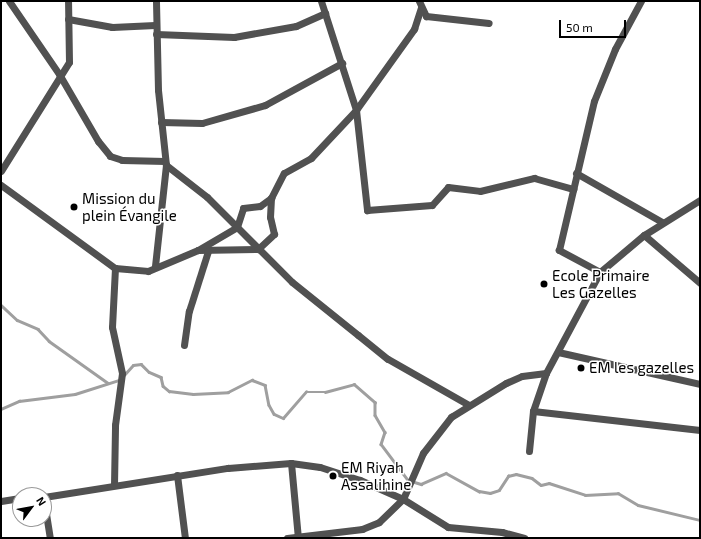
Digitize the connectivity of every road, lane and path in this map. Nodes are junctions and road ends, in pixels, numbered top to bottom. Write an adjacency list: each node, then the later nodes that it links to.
1 (9, 1): 13 (street)
2 (68, 1): 8 (street)
3 (156, 1): 10 (street)
4 (321, 1): 7 (street)
5 (641, 1): 18 (street)
6 (420, 4): 9 (street); 14 (street)
7 (325, 14): 11 (street); 12 (street)
8 (68, 19): 10 (street); 13 (street)
9 (489, 23)
10 (155, 25): 11 (street)
11 (156, 34): 15 (street)
12 (342, 63): 14 (street); 15 (street)
13 (59, 74): 16 (street); 17 (street)
14 (356, 110): 20 (street); 21 (street)
15 (161, 122): 16 (street)
16 (165, 163): 24 (street); 29 (street)
17 (1, 171)
18 (576, 173): 20 (street); 23 (street)
19 (1, 185): 30 (street)
20 (573, 189): 31 (street)
21 (271, 198): 24 (street); 26 (street)
22 (700, 200): 23 (street)
23 (662, 222): 25 (street)
24 (237, 227): 26 (street); 27 (street)
25 (644, 235): 31 (street); 32 (street)
26 (258, 249): 28 (street); 37 (street)
27 (198, 250): 28 (street); 29 (street)
28 (208, 251): 33 (street)
29 (155, 266): 30 (street)
30 (115, 268): 43 (street)
31 (600, 272): 34 (street)
32 (700, 283)
33 (184, 345)
34 (558, 352): 35 (street); 36 (street)
35 (546, 373): 37 (street); 38 (street)
36 (700, 384)
37 (469, 405): 46 (street)
38 (533, 411): 39 (street); 40 (street)
39 (700, 430)
40 (528, 451)
41 (291, 463): 42 (street); 46 (street); 49 (street)
42 (177, 475): 43 (street); 51 (street)
43 (114, 485): 44 (street)
44 (52, 496)
45 (12, 499): 47 (street)
46 (403, 499): 49 (street); 53 (street)
47 (1, 501)
48 (48, 527): 50 (street)
49 (298, 537): 52 (street)
50 (50, 538)
51 (185, 538)
52 (287, 538)
53 (524, 538)

